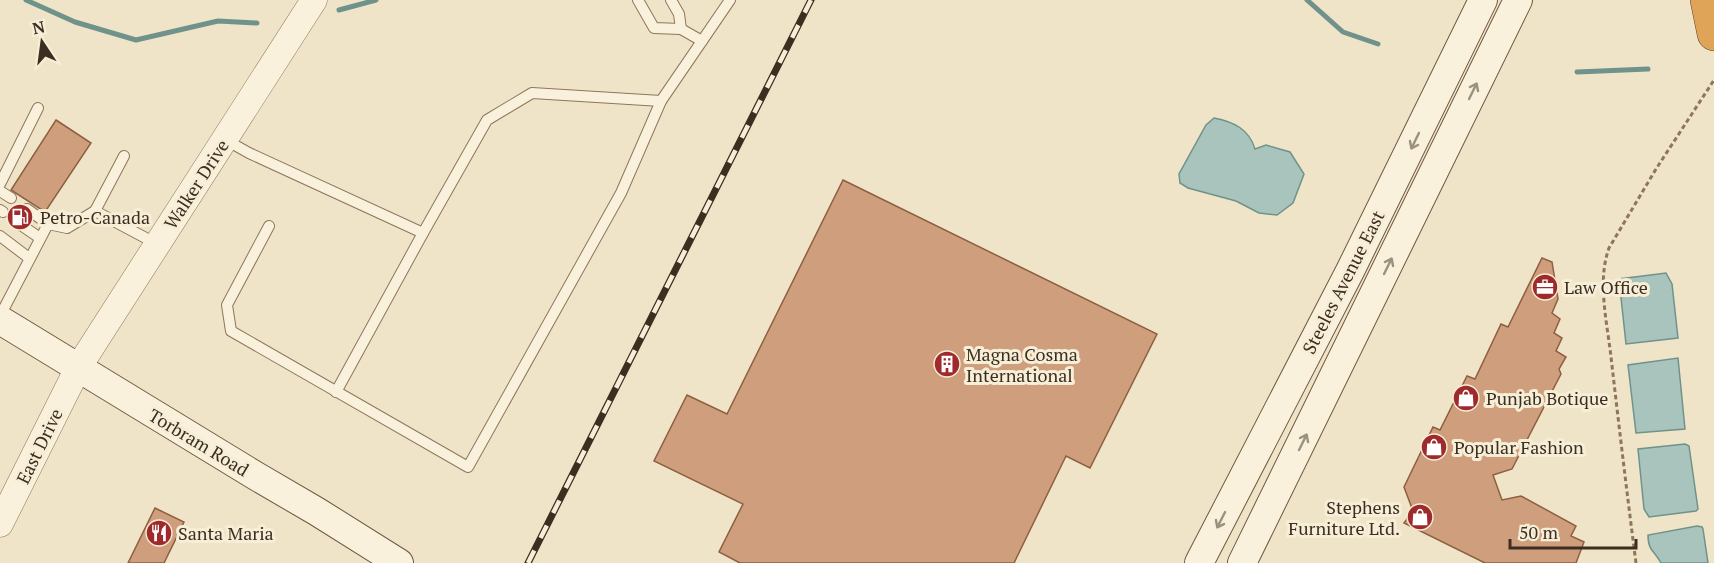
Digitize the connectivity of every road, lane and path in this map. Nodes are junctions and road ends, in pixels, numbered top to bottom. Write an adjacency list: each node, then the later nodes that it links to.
1 (314, 0): 14 (street, Walker Drive)
2 (638, 0): 8 (lane)
3 (671, 0): 8 (lane)
4 (730, 0): 10 (lane)
5 (1483, 0): 35 (main road, Steeles Avenue East, one-way to 35)
6 (1518, 0): 36 (main road, Steeles Avenue East, one-way to 6)
7 (1707, 0): 9 (highway)
8 (681, 29): 10 (lane)
9 (1714, 33)
10 (702, 41): 12 (lane)
11 (1714, 80): 37 (path)
12 (661, 101): 24 (lane); 32 (lane)
13 (38, 108): 16 (lane)
14 (224, 139): 24 (lane); 27 (street, Walker Drive)
15 (124, 156): 20 (lane)
16 (0, 184)
17 (0, 191): 18 (lane)
18 (11, 198)
19 (27, 209): 22 (lane)
20 (95, 211): 22 (lane); 27 (lane)
21 (18, 223): 26 (lane)
22 (48, 224): 26 (lane)
23 (268, 226): 32 (lane)
24 (423, 233): 32 (lane)
25 (0, 236): 28 (lane)
26 (40, 238): 28 (lane)
27 (157, 244): 31 (street, Walker Drive)
28 (29, 258): 29 (lane)
29 (0, 316)
30 (0, 320): 31 (main road, Torbram Road)
31 (78, 368): 33 (street, East Drive); 34 (main road, Torbram Road)
32 (336, 392)
33 (0, 524)
34 (399, 563)
35 (1199, 563)
36 (1242, 563)
37 (1636, 563)

